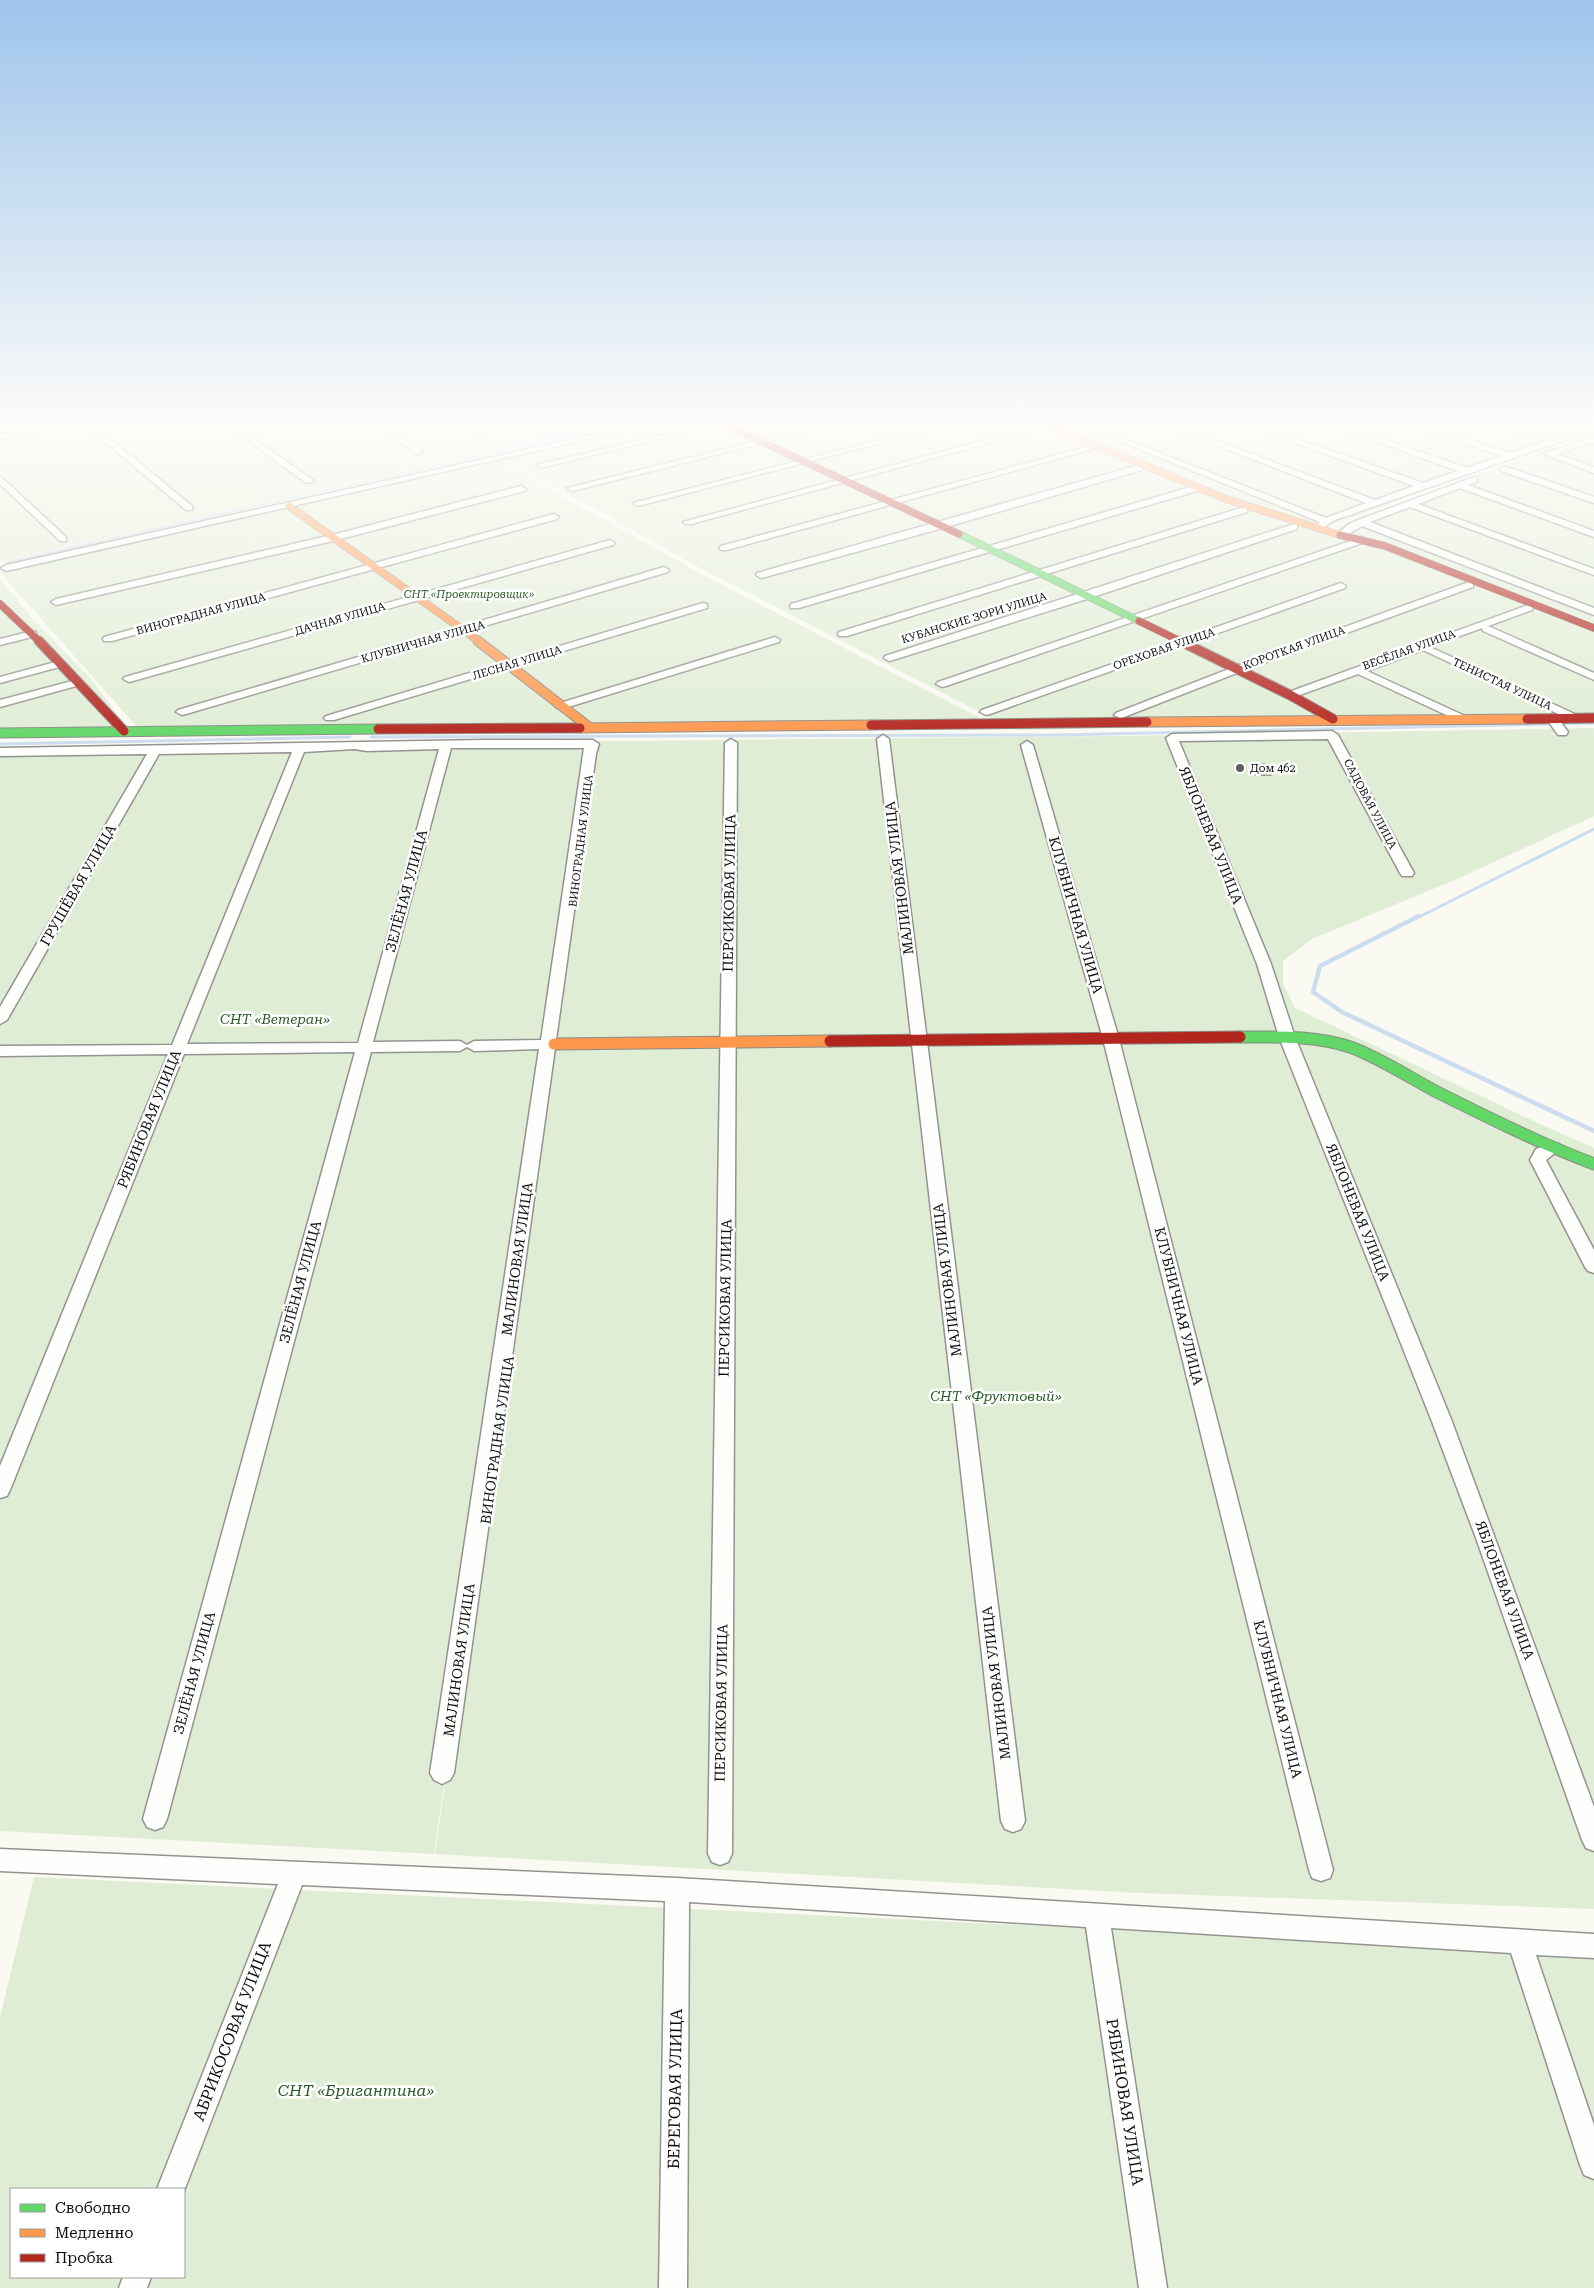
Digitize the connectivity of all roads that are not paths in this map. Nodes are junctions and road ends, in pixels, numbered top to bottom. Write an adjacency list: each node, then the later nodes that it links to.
1 (56, 533): 18 (street)
2 (167, 533): 24 (street)
3 (326, 533): 17 (street)
4 (353, 533): 17 (street)
5 (497, 533): 23 (street, ВИНОГРАДНАЯ УЛИЦА)
6 (780, 533): 21 (street)
7 (915, 533): 28 (street)
8 (954, 533): 22 (street)
9 (1044, 533): 22 (street)
10 (1172, 533): 27 (street)
11 (1277, 533): 31 (street, КУБАНСКИЕ ЗОРИ УЛИЦА)
12 (1337, 533): 16 (street)
13 (1344, 533): 16 (street)
14 (1389, 533): 38 (street)
15 (1487, 533): 26 (street)
16 (1341, 535): 19 (street)
17 (333, 538): 23 (street); 33 (street)
18 (63, 539)
19 (1362, 540): 39 (street); 40 (street)
20 (610, 543): 32 (street, ДАЧНАЯ УЛИЦА)
21 (724, 548)
22 (988, 549): 27 (street); 36 (street)
23 (372, 567): 32 (street); 45 (street, ВИНОГРАДНАЯ УЛИЦА)
24 (6, 568)
25 (664, 570): 42 (street, КЛУБНИЧНАЯ УЛИЦА)
26 (1594, 572)
27 (1041, 574): 31 (street); 44 (street)
28 (761, 575)
29 (1469, 585): 53 (street, КОРОТКАЯ УЛИЦА)
30 (1342, 586): 48 (street, ОРЕХОВАЯ УЛИЦА)
31 (1086, 596): 39 (street); 50 (street, КУБАНСКИЕ ЗОРИ УЛИЦА)
32 (418, 597): 42 (street); 56 (street, ДАЧНАЯ УЛИЦА)
33 (56, 602)
34 (0, 606): 43 (street)
35 (703, 606): 52 (street, ЛЕСНАЯ УЛИЦА)
36 (795, 606)
37 (1528, 608): 60 (street, ВЕСЁЛАЯ УЛИЦА)
38 (1594, 612)
39 (1134, 619): 48 (street); 59 (street)
40 (1594, 628)
41 (1487, 629): 55 (street)
42 (464, 630): 52 (street); 63 (street, КЛУБНИЧНАЯ УЛИЦА)
43 (32, 634): 47 (street); 51 (street)
44 (843, 634)
45 (108, 639)
46 (775, 640): 62 (street)
47 (0, 642)
48 (1183, 643): 53 (street); 64 (street, ОРЕХОВАЯ УЛИЦА)
49 (1428, 650): 68 (street, ТЕНИСТАЯ УЛИЦА)
50 (889, 658)
51 (59, 664): 57 (street); 58 (street)
52 (508, 665): 62 (street); 66 (street, ЛЕСНАЯ УЛИЦА)
53 (1238, 668): 60 (street); 65 (street, КОРОТКАЯ УЛИЦА)
54 (1363, 673): 67 (street)
55 (1594, 677)
56 (129, 679)
57 (0, 680)
58 (76, 683): 61 (street); 74 (street)
59 (942, 684)
60 (1290, 695): 71 (street)
61 (0, 704)
62 (561, 706): 70 (street)
63 (182, 712)
64 (986, 712)
65 (1120, 715)
66 (330, 718)
67 (1461, 718): 68 (street); 71 (street)
68 (1575, 718): 69 (street)
69 (1594, 718)
70 (589, 727): 72 (street); 73 (street)
71 (1333, 728): 73 (street, ЯБЛОНЕВАЯ УЛИЦА); 86 (street, САДОВАЯ УЛИЦА)
72 (386, 729): 74 (street); 80 (street)
73 (1211, 730): 90 (street, ЯБЛОНЕВАЯ УЛИЦА)
74 (124, 731): 75 (street)
75 (16, 732): 76 (street); 85 (street)
76 (0, 733)
77 (883, 739): 92 (street, МАЛИНОВАЯ УЛИЦА)
78 (731, 743): 93 (street, ПЕРСИКОВАЯ УЛИЦА)
79 (592, 744): 81 (street); 87 (street, ВИНОГРАДНАЯ УЛИЦА); 94 (street)
80 (354, 745): 81 (street); 83 (street)
81 (446, 745): 95 (street, ЗЕЛЁНАЯ УЛИЦА)
82 (1027, 745): 91 (street, КЛУБНИЧНАЯ УЛИЦА)
83 (300, 748): 84 (street); 96 (street, РЯБИНОВАЯ УЛИЦА)
84 (156, 749): 85 (street); 89 (street, ГРУШЁВАЯ УЛИЦА)
85 (1, 754)
86 (1407, 873)
87 (568, 939)
88 (562, 987): 94 (street, ВИНОГРАДНАЯ УЛИЦА)
89 (0, 1020)
90 (1287, 1037): 91 (street); 98 (street); 105 (street, ЯБЛОНЕВАЯ УЛИЦА)
91 (1111, 1039): 92 (street); 108 (street, КЛУБНИЧНАЯ УЛИЦА)
92 (918, 1040): 93 (street); 104 (street, МАЛИНОВАЯ УЛИЦА)
93 (728, 1042): 94 (street); 106 (street, ПЕРСИКОВАЯ УЛИЦА)
94 (551, 1044): 95 (street); 102 (street, ВИНОГРАДНАЯ УЛИЦА)
95 (364, 1047): 96 (street); 103 (street, ЗЕЛЁНАЯ УЛИЦА)
96 (177, 1048): 97 (street); 101 (street, РЯБИНОВАЯ УЛИЦА)
97 (0, 1051)
98 (1553, 1148): 99 (street); 100 (street)
99 (1594, 1164)
100 (1594, 1267)
101 (0, 1490)
102 (446, 1774)
103 (155, 1819)
104 (1013, 1821)
105 (1594, 1840)
106 (720, 1854)
107 (0, 1860): 109 (street)
108 (1322, 1870)
109 (294, 1873): 110 (street); 115 (street, АБРИКОСОВАЯ УЛИЦА)
110 (677, 1890): 111 (street); 116 (street, БЕРЕГОВАЯ УЛИЦА)
111 (1097, 1915): 112 (street); 117 (street, РЯБИНОВАЯ УЛИЦА)
112 (1519, 1941): 113 (street); 114 (street)
113 (1594, 1946)
114 (1594, 2165)
115 (171, 2188)
116 (673, 2288)
117 (1153, 2288)

